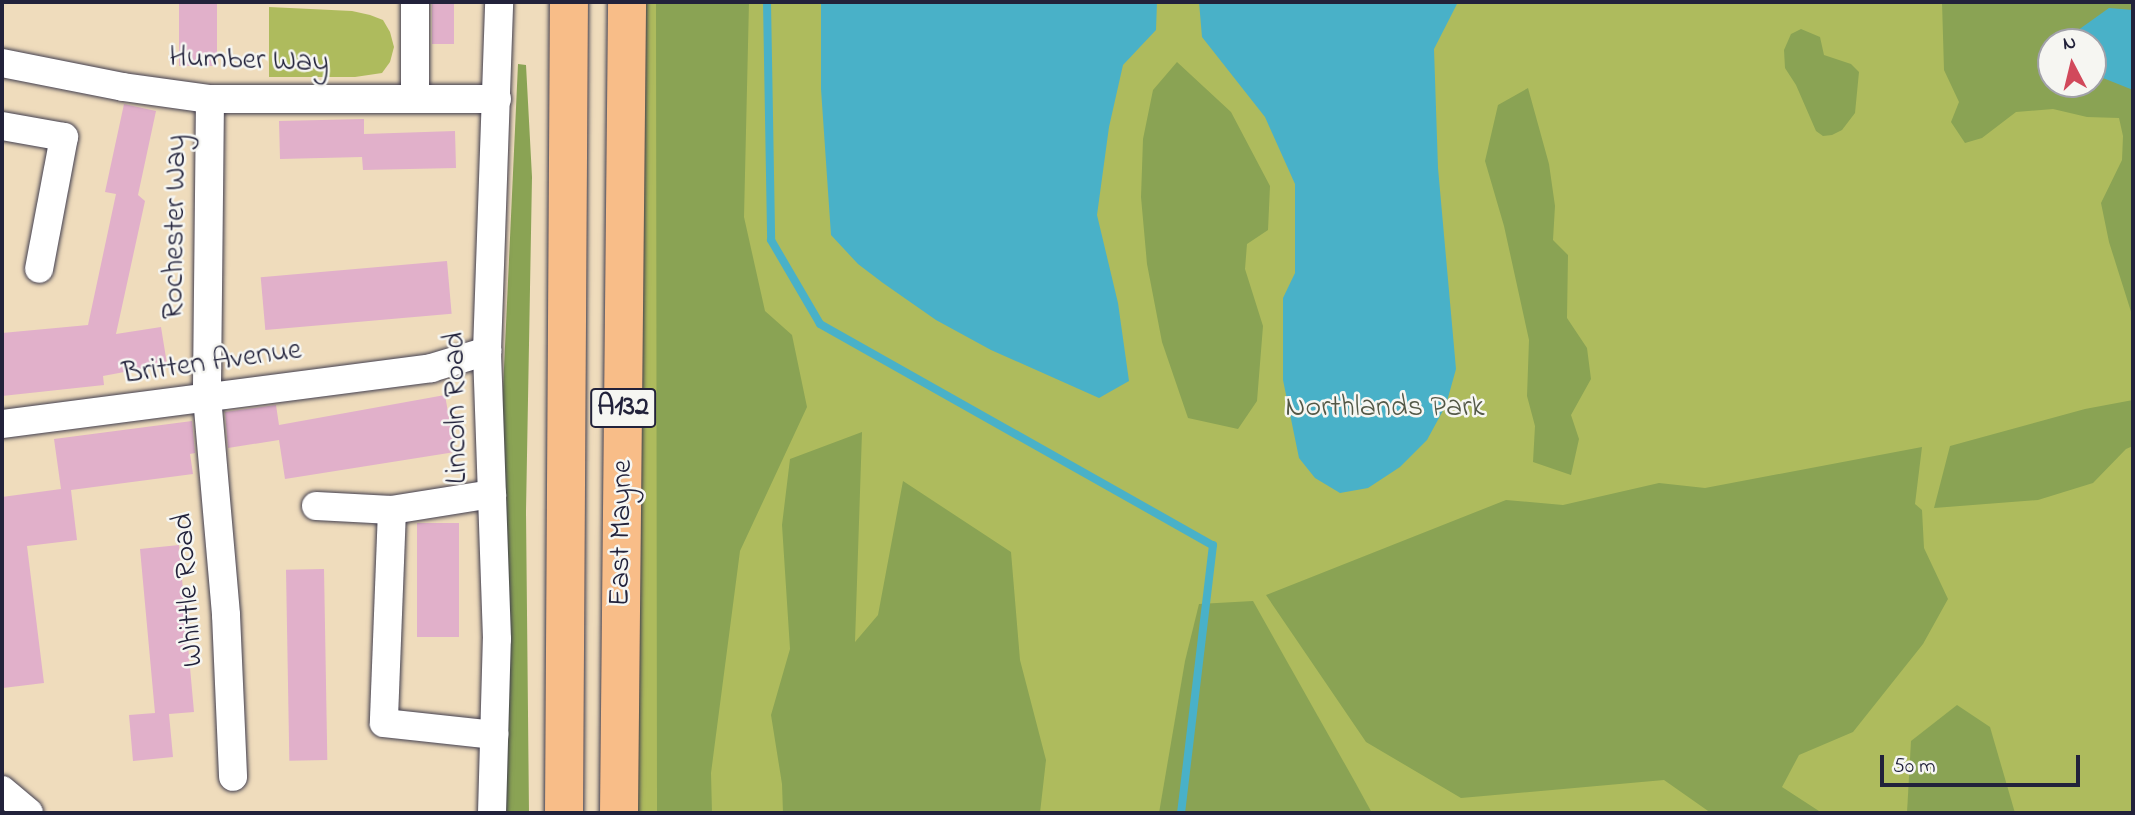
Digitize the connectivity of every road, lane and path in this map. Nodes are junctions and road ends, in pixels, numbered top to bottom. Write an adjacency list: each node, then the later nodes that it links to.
1 (415, 2): 6 (street)
2 (499, 2): 8 (street, Lincoln Road)
3 (569, 2): 22 (main road, East Mayne / A132)
4 (627, 2): 23 (main road, East Mayne / A132)
5 (2, 63): 7 (street, Humber Way)
6 (415, 97): 7 (street, Humber Way); 8 (street, Humber Way)
7 (211, 99): 12 (street, Rochester Way)
8 (497, 99): 11 (street, Lincoln Road)
9 (2, 126): 10 (street)
10 (39, 269)
11 (487, 351): 12 (street, Britten Avenue); 14 (street, Lincoln Road)
12 (207, 397): 13 (street, Britten Avenue); 18 (street, Whittle Road)
13 (2, 424)
14 (492, 494): 16 (street); 17 (street, Lincoln Road)
15 (316, 506): 16 (street)
16 (391, 510): 17 (street)
17 (494, 735): 21 (street, Lincoln Road)
18 (233, 777)
19 (2, 790): 20 (street)
20 (29, 813)
21 (492, 813)
22 (564, 813)
23 (619, 813)

